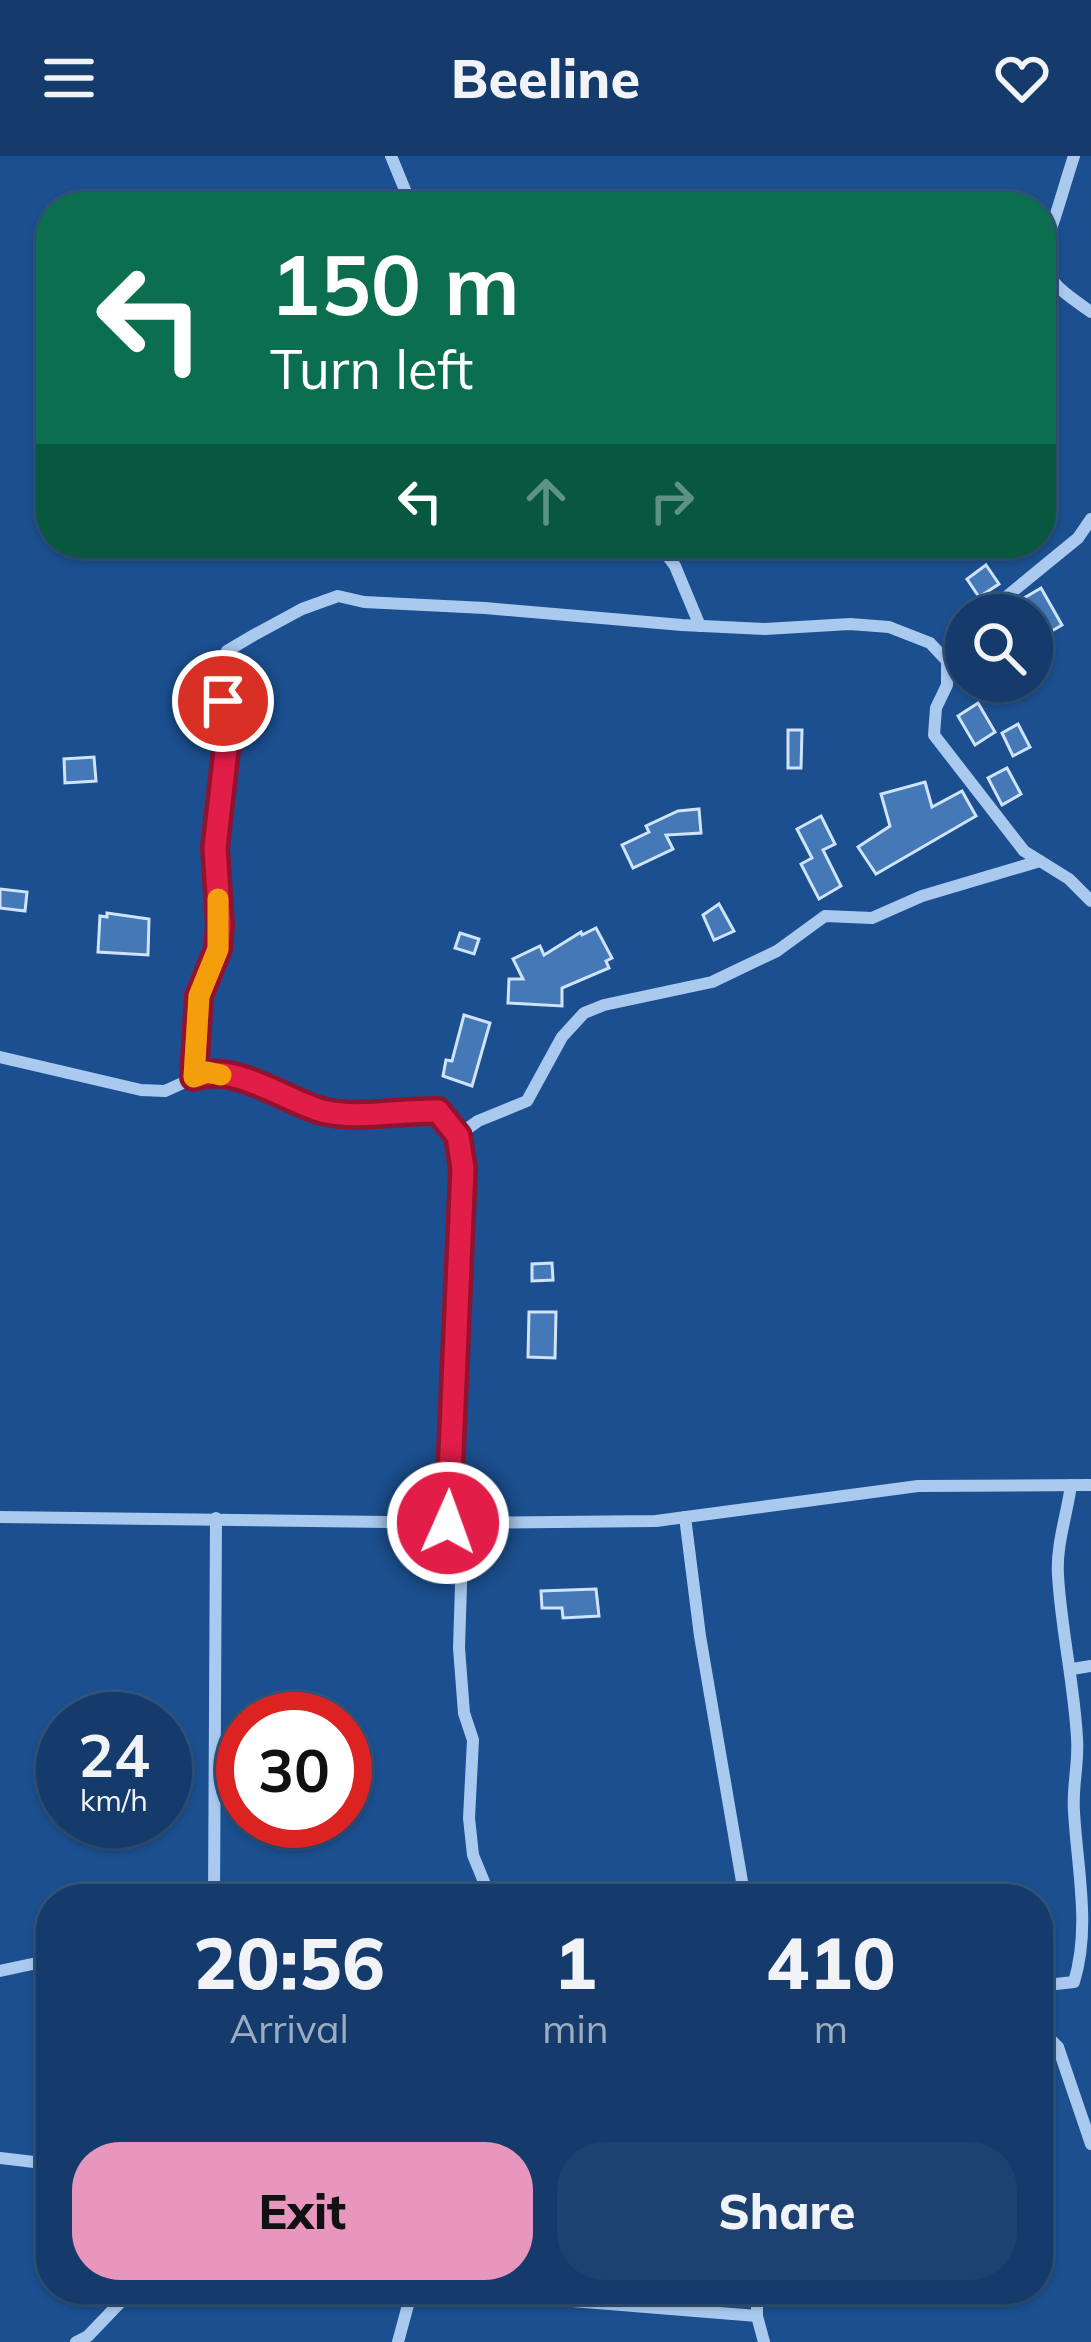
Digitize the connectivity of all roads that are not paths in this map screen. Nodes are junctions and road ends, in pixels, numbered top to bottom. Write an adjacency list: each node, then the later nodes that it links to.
1 (392, 156): 3 (street)
2 (1074, 156): 4 (street)
3 (406, 192)
4 (1056, 209)
5 (1056, 283): 6 (street)
6 (1091, 312)
7 (1091, 519): 8 (street)
8 (1056, 556)
9 (669, 558): 12 (street)
10 (1054, 558): 11 (street)
11 (1010, 594)
12 (700, 626): 13 (street); 18 (street)
13 (945, 659)
14 (945, 689): 15 (street)
15 (1040, 860): 16 (street); 19 (street)
16 (1091, 901)
17 (0, 1058): 18 (street)
18 (194, 1077): 19 (street)
19 (458, 1136): 25 (street)
20 (1091, 1484): 21 (street)
21 (1071, 1485): 23 (street); 27 (street)
22 (0, 1517): 24 (street)
23 (685, 1517): 25 (street); 30 (street)
24 (215, 1518): 25 (street); 28 (street)
25 (456, 1523): 29 (street)
26 (1091, 1666): 27 (street)
27 (1072, 1669): 33 (street)
28 (214, 1884)
29 (484, 1884)
30 (742, 1884)
31 (36, 1963): 32 (street)
32 (0, 1970)
33 (1053, 1984)
34 (1053, 2042): 35 (street)
35 (1091, 2144)
36 (0, 2158): 37 (street)
37 (36, 2162)
38 (119, 2304): 43 (street)
39 (410, 2304): 44 (street)
40 (650, 2304): 42 (street)
41 (757, 2304): 42 (street)
42 (757, 2316): 45 (street)
43 (76, 2342)
44 (398, 2342)
45 (764, 2342)

